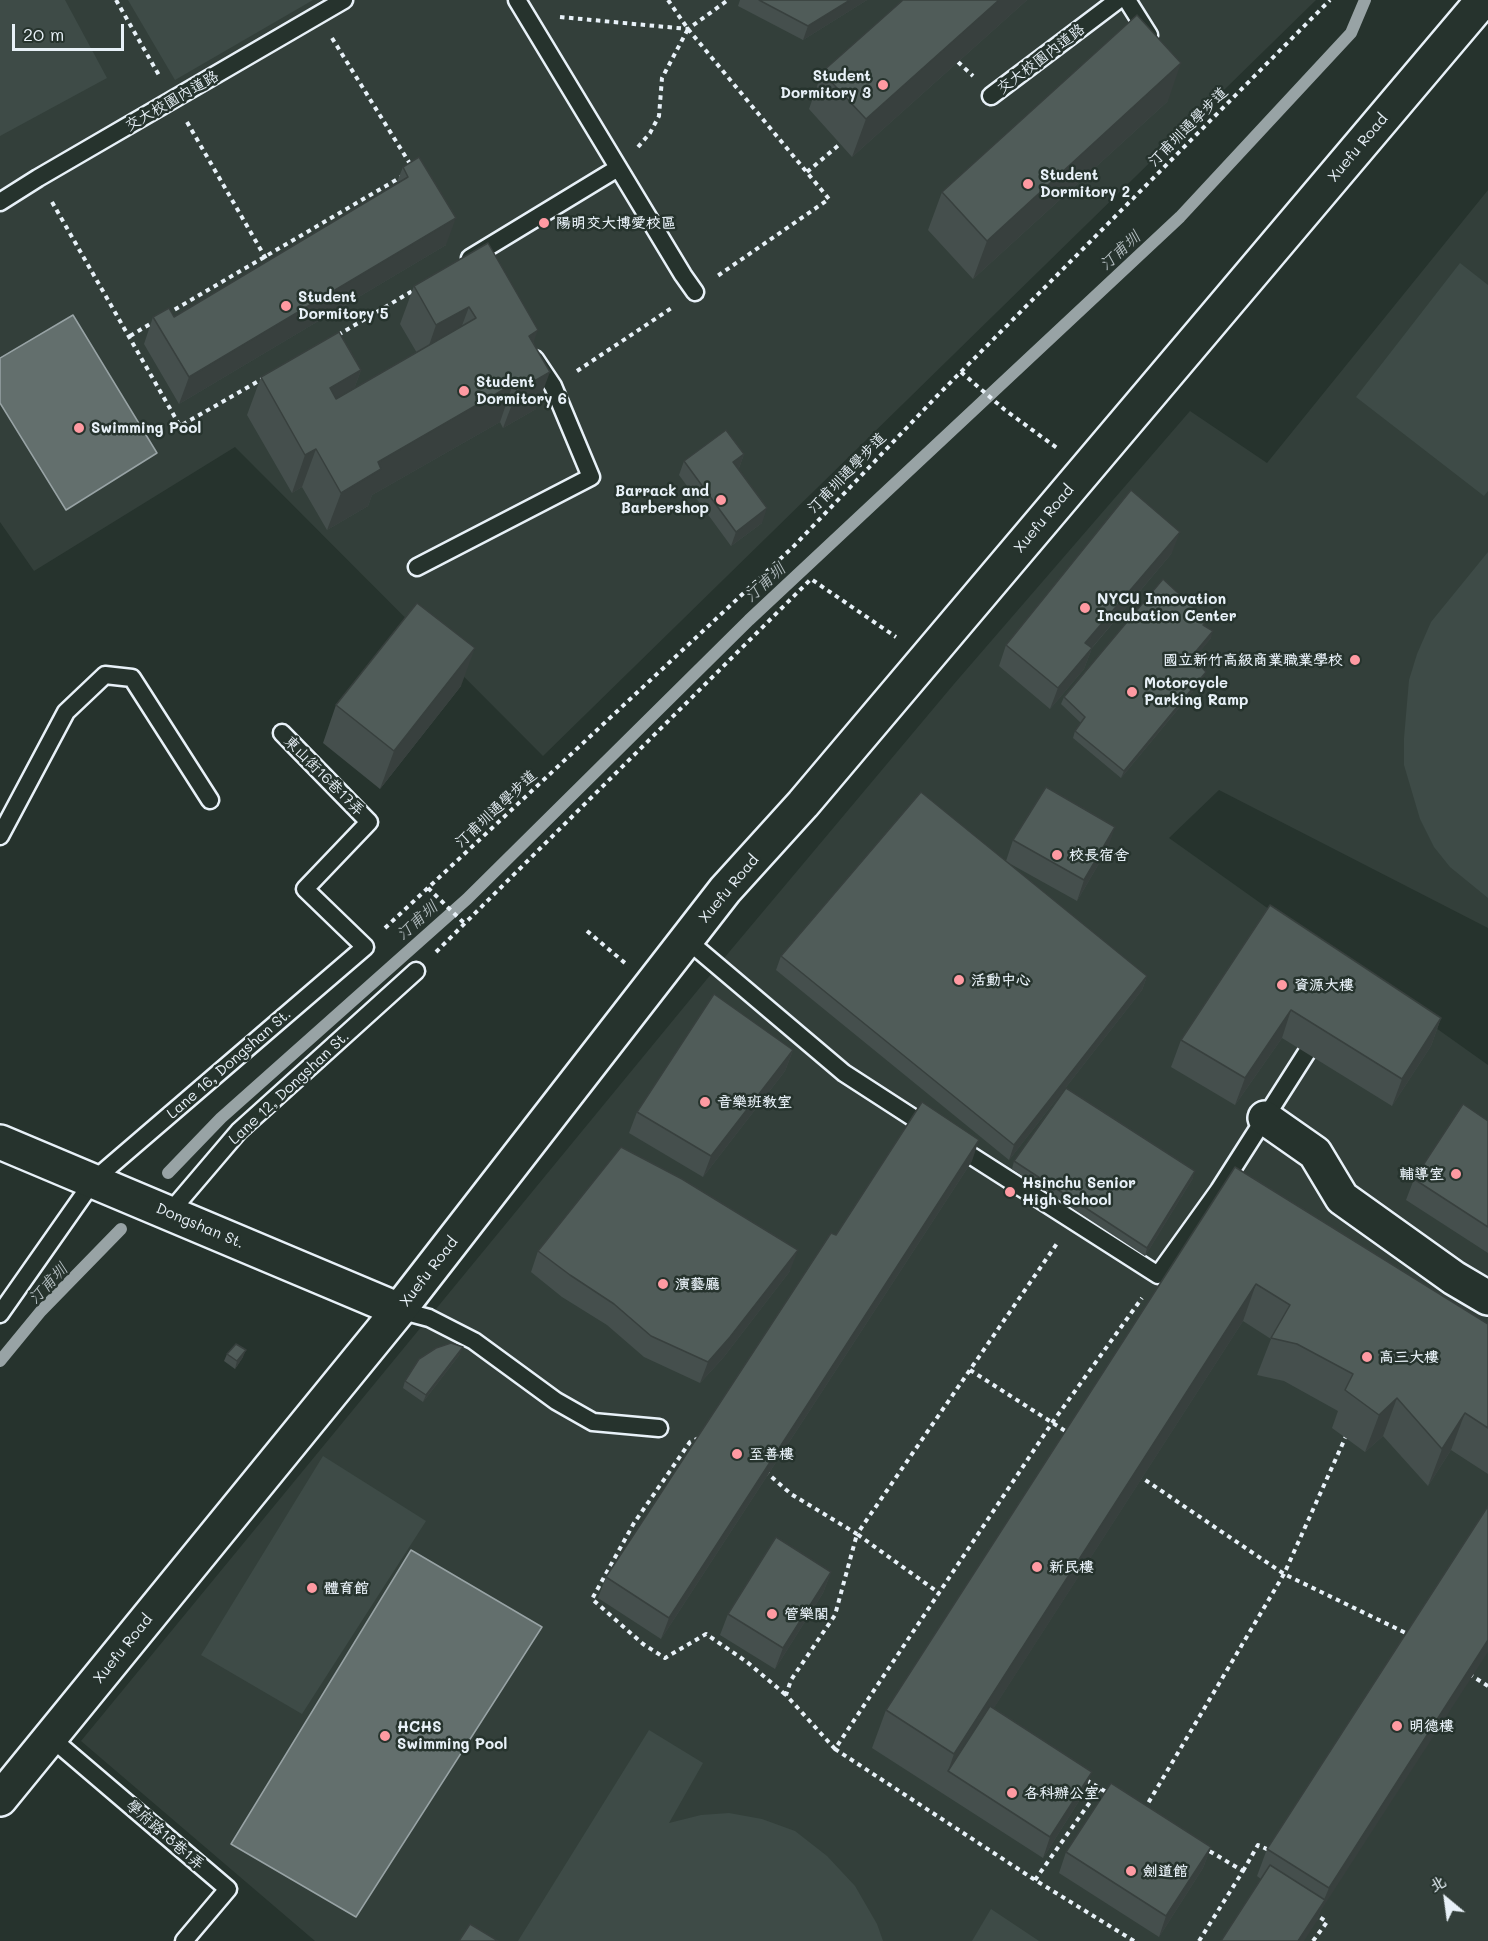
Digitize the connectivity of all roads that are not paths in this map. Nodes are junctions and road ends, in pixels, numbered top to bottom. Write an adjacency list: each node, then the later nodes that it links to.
1 (344, 0): 9 (lane, 交大校園內道路)
2 (1118, 0): 7 (lane, 交大校園內道路)
3 (1127, 0): 6 (lane)
4 (1483, 0): 17 (street, Xuefu Road)
5 (522, 7): 8 (lane)
6 (1157, 47)
7 (992, 96)
8 (618, 168): 10 (lane); 11 (lane)
9 (0, 202)
10 (476, 268)
11 (695, 292)
12 (528, 347): 13 (lane)
13 (417, 567)
14 (282, 733): 18 (lane, 東山街16巷17弄)
15 (210, 800): 16 (lane)
16 (0, 836)
17 (687, 939): 21 (lane); 26 (street, Xuefu Road)
18 (365, 947): 23 (lane, Lane 16, Dongshan St.)
19 (416, 971): 24 (lane, Lane 12, Dongshan St.)
20 (1307, 1052): 21 (lane)
21 (1265, 1118): 25 (street)
22 (0, 1142): 23 (street, Dongshan St.)
23 (94, 1180): 24 (street, Dongshan St.); 27 (lane, Lane 16, Dongshan St.)
24 (170, 1212): 26 (street, Dongshan St.)
25 (1488, 1298)
26 (399, 1310): 28 (lane); 29 (street, Xuefu Road)
27 (0, 1314)
28 (659, 1428)
29 (50, 1737): 30 (street, Xuefu Road); 31 (lane, 學府路18巷1弄)
30 (0, 1799)
31 (184, 1941)

